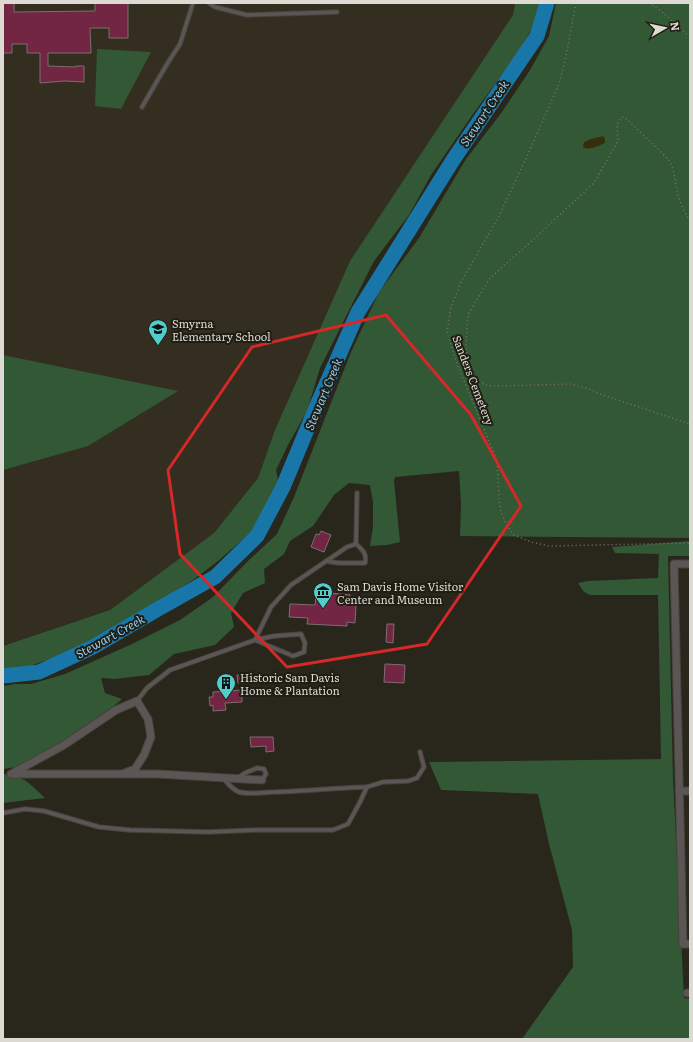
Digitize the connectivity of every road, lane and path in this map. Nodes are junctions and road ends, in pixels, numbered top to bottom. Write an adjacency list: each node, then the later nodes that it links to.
1 (193, 3): 7 (lane)
2 (209, 3): 5 (lane)
3 (576, 3): 12 (path, Sanders Cemetery)
4 (649, 3): 6 (path)
5 (337, 12)
6 (690, 37)
7 (142, 107)
8 (690, 221): 9 (path)
9 (690, 424)
10 (357, 493): 11 (lane)
11 (356, 544): 13 (lane); 13 (lane)
12 (690, 544)
13 (326, 561): 15 (lane)
14 (690, 564): 25 (street)
15 (255, 640): 15 (lane); 16 (lane)
16 (137, 701): 19 (street); 20 (street)
17 (420, 752): 24 (lane)
18 (3, 774): 19 (street)
19 (11, 774): 20 (street)
20 (122, 774): 21 (street)
21 (223, 778): 22 (street); 24 (lane)
22 (236, 779): 23 (street); 23 (lane)
23 (262, 780)
24 (367, 787): 27 (lane)
25 (679, 791): 26 (street); 28 (street)
26 (690, 791)
27 (3, 813)
28 (690, 944)

